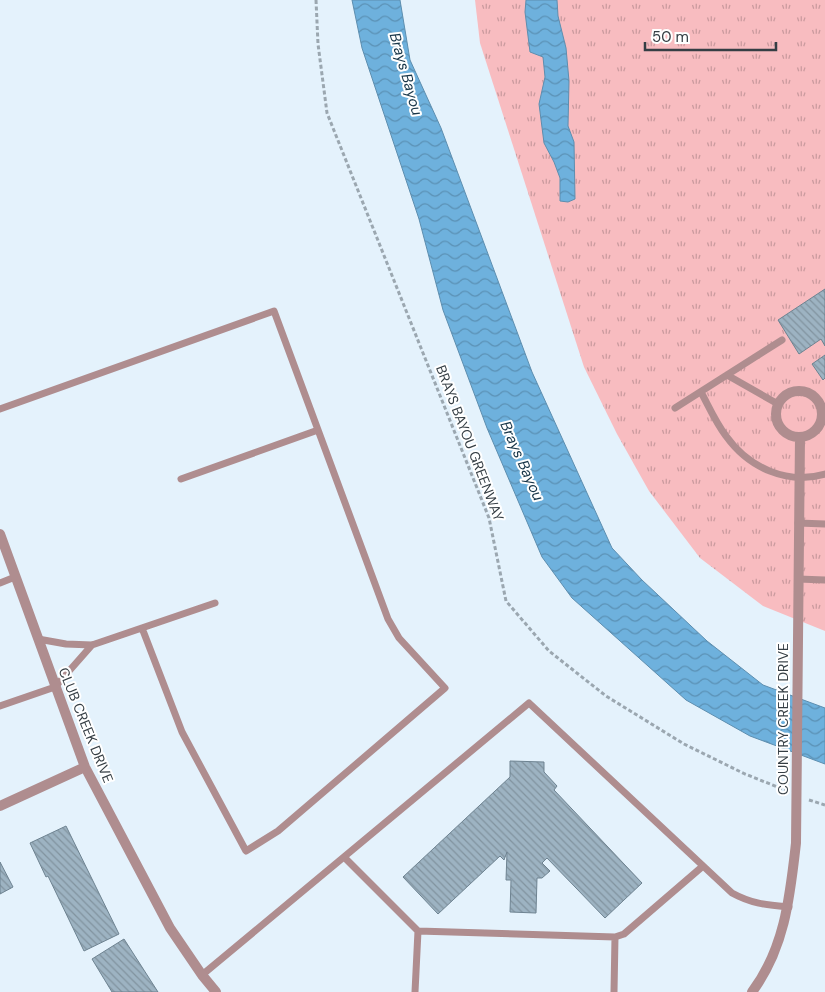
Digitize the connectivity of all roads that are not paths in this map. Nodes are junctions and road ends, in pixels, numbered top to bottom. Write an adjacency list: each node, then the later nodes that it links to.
1 (782, 340): 2 (lane)
2 (727, 375): 3 (lane); 4 (lane)
3 (700, 392): 5 (lane); 10 (lane)
4 (778, 404): 8 (street); 8 (street)
5 (675, 408)
6 (0, 409): 7 (lane)
7 (318, 430): 11 (lane); 20 (lane)
8 (800, 437): 10 (street, COUNTRY CREEK DRIVE)
9 (825, 474): 10 (lane)
10 (799, 478): 12 (street, COUNTRY CREEK DRIVE)
11 (181, 479)
12 (798, 524): 13 (lane); 16 (street, COUNTRY CREEK DRIVE)
13 (825, 524)
14 (0, 534): 15 (street, CLUB CREEK DRIVE)
15 (15, 577): 18 (lane); 21 (street, CLUB CREEK DRIVE)
16 (798, 579): 17 (lane); 29 (street, COUNTRY CREEK DRIVE)
17 (825, 580)
18 (0, 583)
19 (215, 603): 20 (lane)
20 (142, 628): 22 (lane)
21 (38, 639): 22 (lane); 23 (street, CLUB CREEK DRIVE)
22 (92, 645): 23 (lane)
23 (55, 687): 24 (lane); 25 (street, CLUB CREEK DRIVE)
24 (0, 706)
25 (85, 767): 26 (street); 32 (street, CLUB CREEK DRIVE)
26 (0, 806)
27 (344, 857): 28 (lane); 30 (lane); 32 (lane)
28 (703, 866): 29 (lane); 31 (lane)
29 (789, 907): 36 (street, COUNTRY CREEK DRIVE)
30 (418, 931): 31 (lane); 34 (lane)
31 (616, 937): 35 (lane)
32 (202, 975): 33 (street, CLUB CREEK DRIVE)
33 (216, 992)
34 (415, 992)
35 (614, 992)
36 (752, 992)

